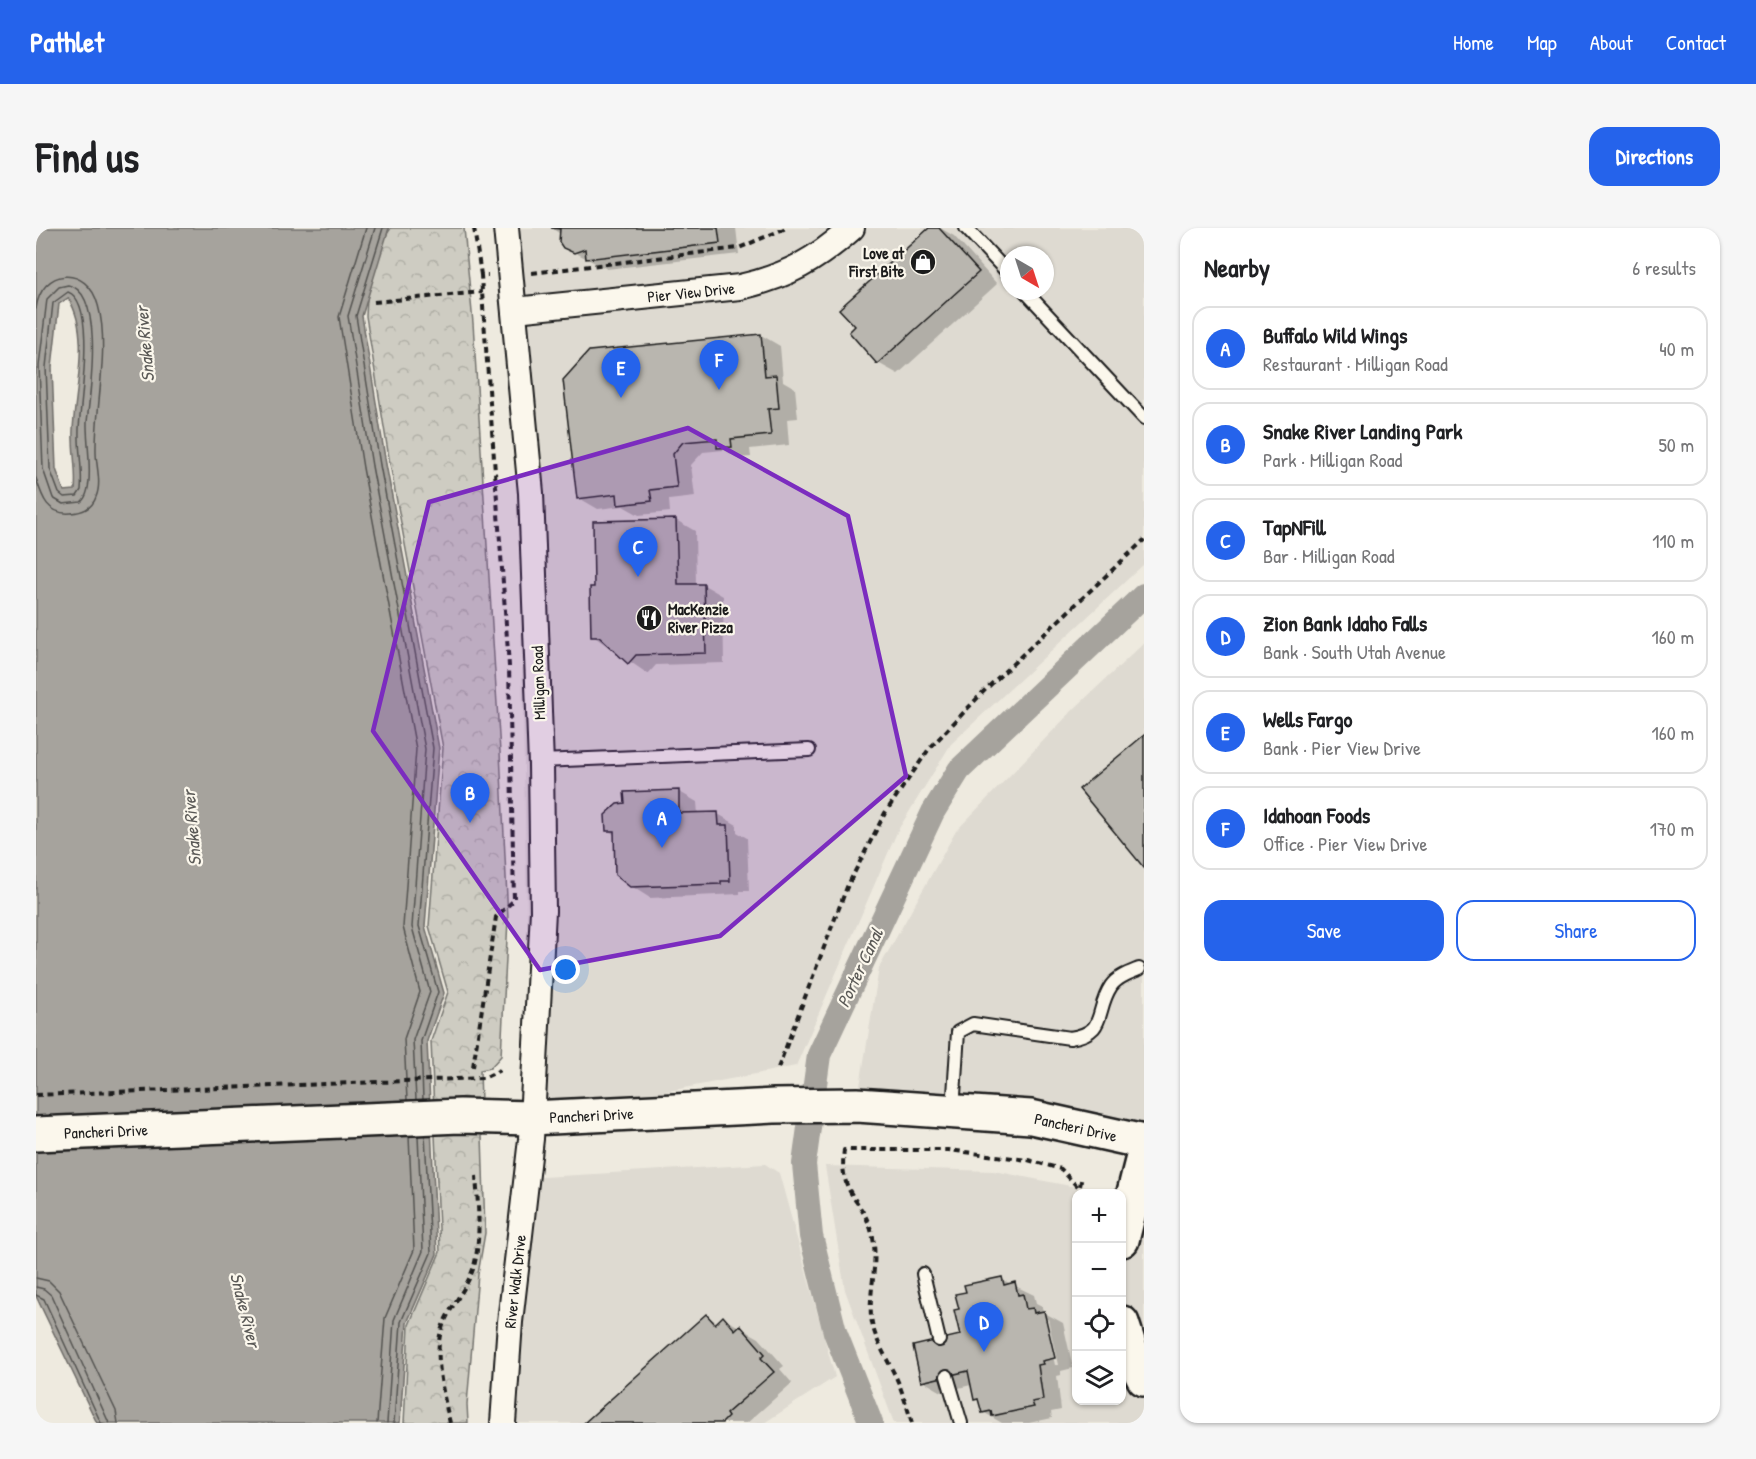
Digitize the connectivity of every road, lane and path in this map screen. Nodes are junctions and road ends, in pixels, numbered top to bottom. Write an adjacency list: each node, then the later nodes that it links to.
1 (474, 228): 8 (path)
2 (506, 228): 13 (street, Milligan Road)
3 (786, 228): 7 (path)
4 (852, 228): 13 (street, Pier View Drive)
5 (966, 228): 6 (lane)
6 (1000, 264)
7 (527, 273)
8 (481, 275): 9 (path); 10 (path)
9 (494, 275)
10 (482, 292): 12 (path); 19 (path)
11 (1033, 300): 14 (lane)
12 (374, 302)
13 (514, 310): 17 (street, Milligan Road)
14 (1144, 418)
15 (1144, 540): 20 (path)
16 (809, 750): 17 (lane)
17 (540, 761): 24 (street, Milligan Road)
18 (1139, 969): 23 (lane)
19 (473, 1067)
20 (778, 1068)
21 (500, 1070): 22 (path)
22 (36, 1095)
23 (953, 1111): 24 (main road, Pancheri Drive); 26 (main road, Pancheri Drive)
24 (531, 1128): 25 (main road, Pancheri Drive); 41 (street, River Walk Drive)
25 (36, 1134)
26 (1144, 1142)
27 (1144, 1153): 32 (main road)
28 (476, 1176): 40 (path)
29 (1082, 1176): 30 (path)
30 (1080, 1186): 31 (path); 42 (path)
31 (1082, 1189)
32 (1126, 1224)
33 (923, 1274): 35 (lane)
34 (1126, 1335): 37 (main road)
35 (939, 1340)
36 (947, 1376): 43 (lane)
37 (1144, 1379)
38 (36, 1419): 39 (path)
39 (39, 1423)
40 (450, 1423)
41 (503, 1423)
42 (912, 1423)
43 (961, 1423)

